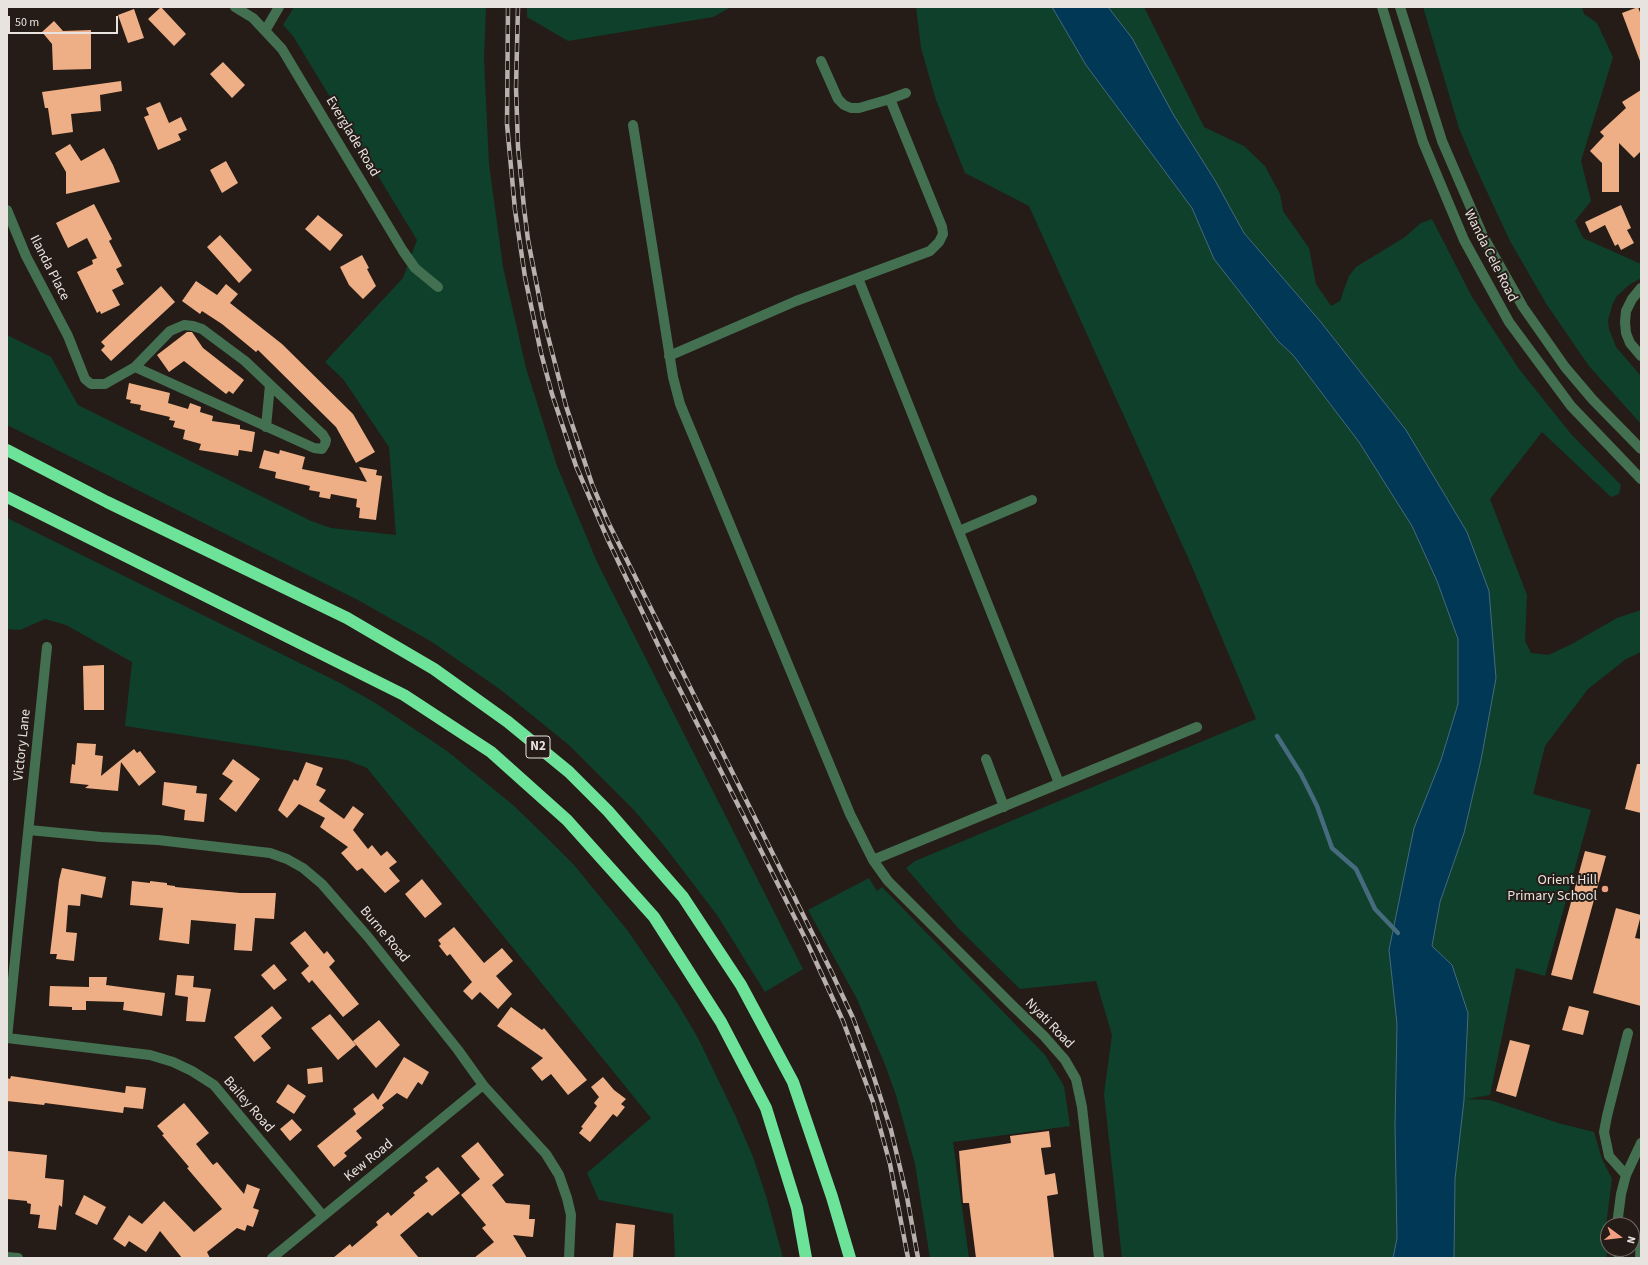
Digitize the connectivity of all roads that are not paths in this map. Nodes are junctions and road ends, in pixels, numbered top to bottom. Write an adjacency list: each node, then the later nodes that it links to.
1 (235, 7): 5 (street, Everglade Road)
2 (279, 7): 5 (street)
3 (1382, 7): 21 (street, Wanda Cele Road)
4 (1400, 7): 19 (street, Wanda Cele Road)
5 (265, 31): 12 (street, Everglade Road)
6 (821, 61): 8 (street)
7 (906, 93): 8 (street)
8 (890, 98): 11 (street)
9 (633, 125): 14 (street, Nyati Road)
10 (7, 210): 16 (street, Ilanda Place)
11 (858, 278): 14 (street); 24 (street)
12 (438, 287)
13 (1641, 288): 15 (street)
14 (669, 356): 31 (street, Nyati Road)
15 (1641, 356)
16 (135, 367): 17 (street, Ilanda Place); 18 (street)
17 (270, 385): 18 (street); 18 (street, Ilanda Place)
18 (266, 427)
19 (1641, 449)
20 (7, 450): 45 (highway, N2)
21 (1641, 480)
22 (7, 497): 44 (highway, N2)
23 (1032, 500): 24 (street)
24 (959, 531): 28 (street)
25 (47, 647): 30 (street, Victory Lane)
26 (1197, 727): 28 (street)
27 (986, 760): 29 (street)
28 (1059, 783): 29 (street)
29 (1004, 807): 31 (street)
30 (29, 830): 33 (street, Victory Lane); 34 (street, Burne Road)
31 (874, 860): 46 (street, Nyati Road)
32 (1628, 1033): 36 (street)
33 (7, 1038): 37 (street, Bailey Road)
34 (483, 1085): 37 (street, Kew Road); 43 (street, Burne Road)
35 (1641, 1145): 36 (street)
36 (1626, 1176): 38 (street)
37 (323, 1216): 42 (street, Kew Road)
38 (1618, 1217)
39 (1641, 1239): 47 (street)
40 (7, 1257): 41 (street)
41 (18, 1258)
42 (272, 1258)
43 (569, 1258)
44 (806, 1258)
45 (850, 1258)
46 (1099, 1258)
47 (1640, 1258)

